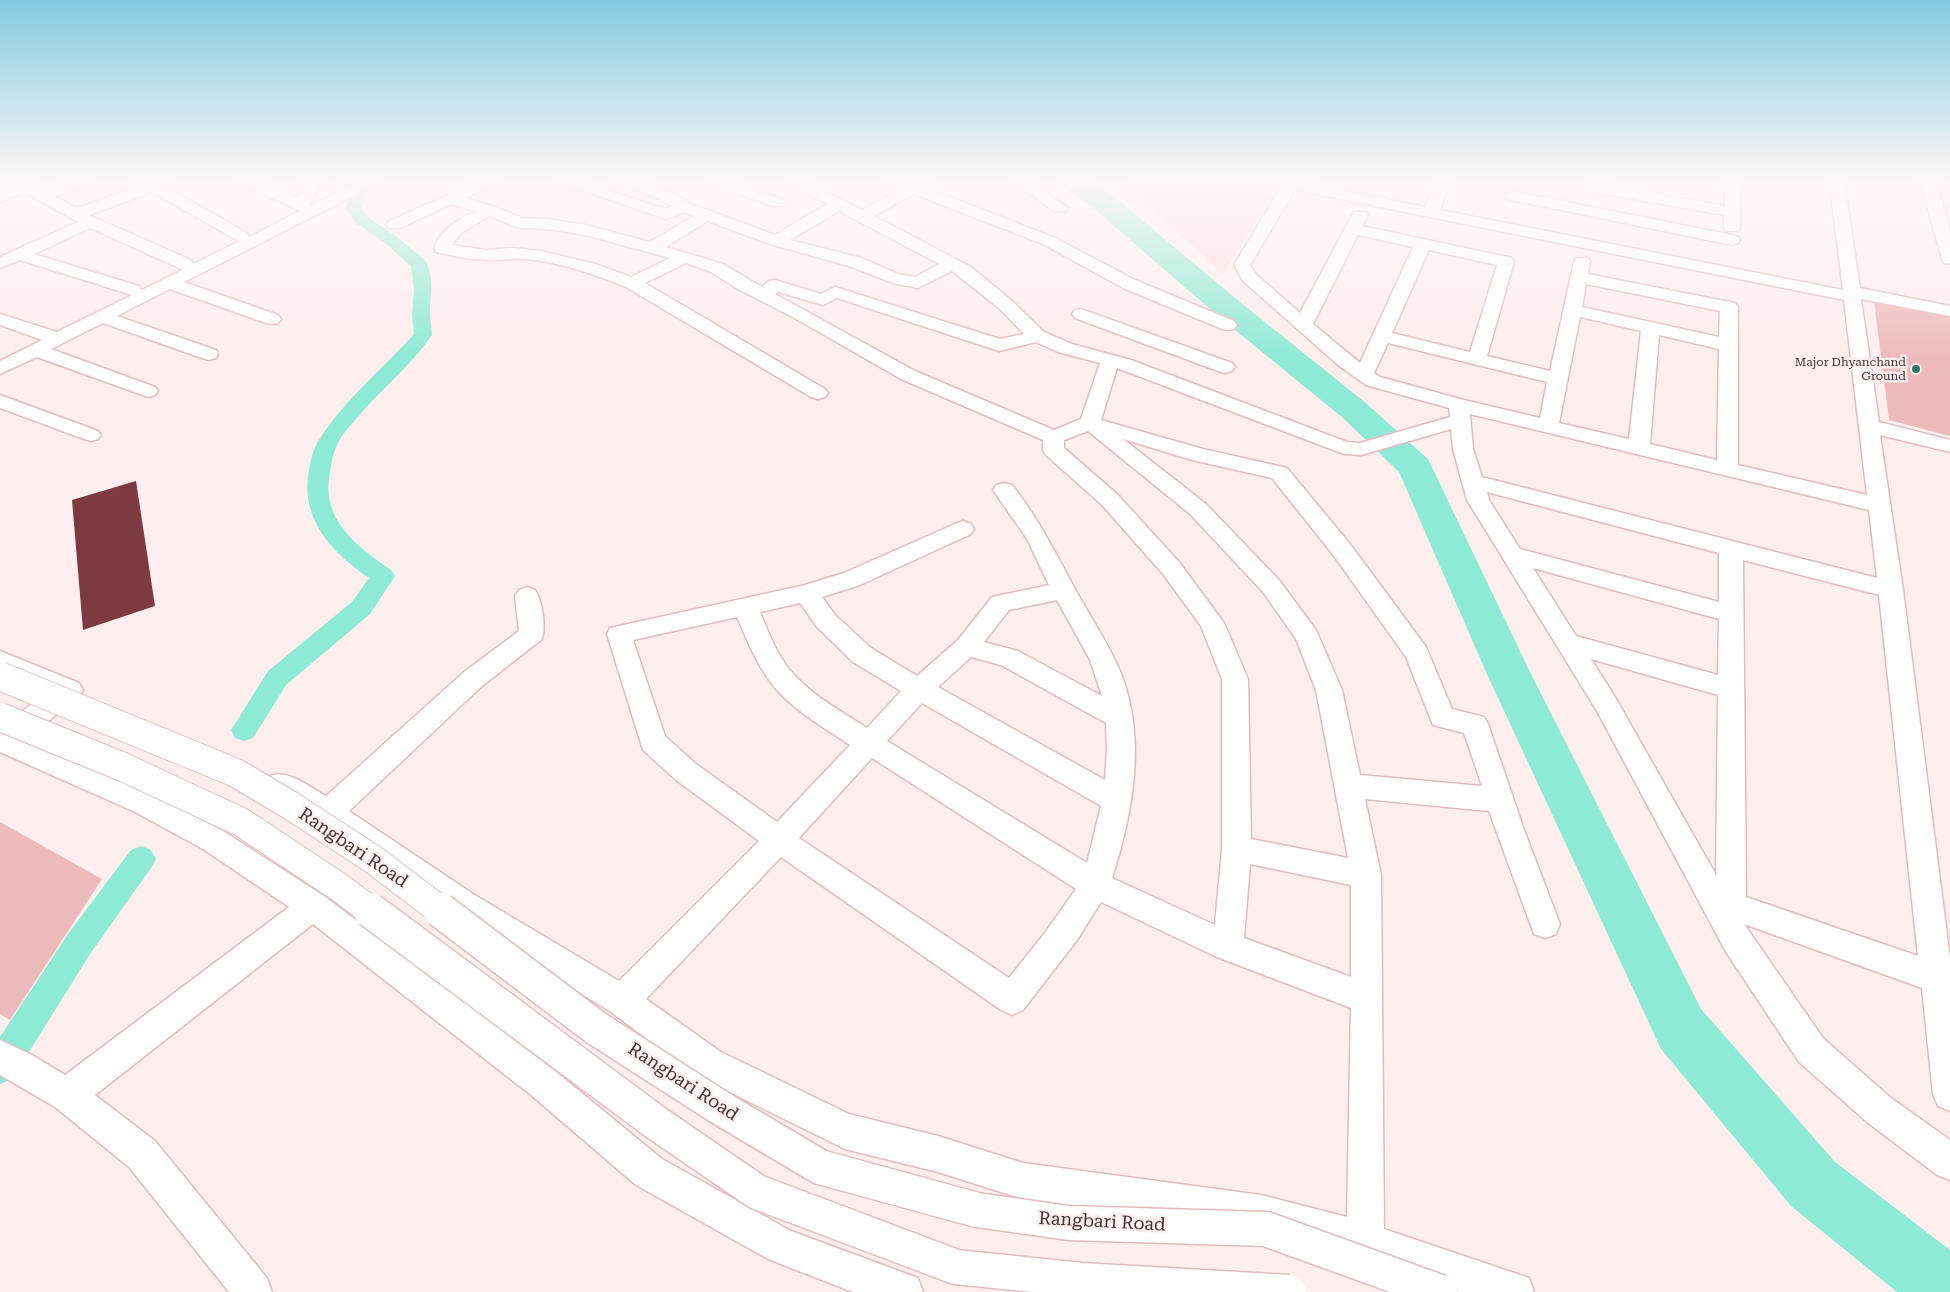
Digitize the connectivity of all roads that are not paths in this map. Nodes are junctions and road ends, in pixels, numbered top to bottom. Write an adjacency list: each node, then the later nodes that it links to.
1 (41, 240): 22 (street)
2 (132, 240): 24 (street)
3 (232, 240): 24 (street)
4 (248, 240): 28 (street)
5 (446, 240): 29 (street)
6 (624, 240): 20 (street)
7 (665, 240): 20 (street)
8 (908, 240): 25 (street)
9 (1047, 240): 39 (street)
10 (1257, 240): 40 (street)
11 (1347, 240): 40 (street)
12 (1406, 240): 19 (street)
13 (1572, 240): 18 (street)
14 (1732, 240): 26 (street)
15 (1845, 240): 32 (street)
16 (1947, 240): 23 (street)
17 (776, 241): 25 (street)
18 (1586, 243): 26 (street); 27 (street)
19 (1423, 244): 44 (street); 50 (street)
20 (652, 248): 21 (street)
21 (685, 257): 29 (street); 31 (street)
22 (7, 258): 30 (street)
23 (1950, 259)
24 (185, 264): 30 (street)
25 (952, 264): 43 (street)
26 (1731, 273): 32 (street)
27 (1579, 277): 33 (street); 46 (street)
28 (169, 283): 36 (street); 38 (street)
29 (632, 284): 57 (street)
30 (133, 290): 45 (street)
31 (763, 295): 43 (street); 64 (street)
32 (1852, 295): 34 (street); 62 (street)
33 (1572, 310): 42 (street); 55 (street)
34 (1950, 311)
35 (1081, 314): 41 (street)
36 (103, 316): 45 (street); 48 (street)
37 (0, 319): 45 (street)
38 (272, 319)
39 (1228, 325)
40 (1302, 325): 54 (street)
41 (1108, 326): 47 (street); 52 (street)
42 (1650, 328): 46 (street); 66 (street)
43 (1038, 336): 47 (street)
44 (1382, 336): 50 (street); 54 (street)
45 (45, 341): 49 (street); 53 (street); 56 (street)
46 (1728, 345): 67 (street)
47 (1081, 353): 51 (street)
48 (209, 354)
49 (0, 356)
50 (1477, 359): 55 (street)
51 (1110, 361): 59 (street); 60 (street)
52 (1225, 367)
53 (0, 368)
54 (1364, 375): 59 (street)
55 (1558, 379): 61 (street)
56 (148, 391)
57 (818, 394)
58 (0, 401): 63 (street)
59 (1451, 417): 61 (street); 68 (street)
60 (1090, 423): 64 (street); 90 (street); 91 (street)
61 (1548, 426): 66 (street)
62 (1869, 426): 65 (street); 70 (street)
63 (91, 434)
64 (1054, 437): 95 (street)
65 (1950, 446)
66 (1639, 448): 67 (street)
67 (1727, 469): 70 (street)
68 (1472, 482): 72 (street); 73 (street)
69 (1004, 490): 74 (street)
70 (1880, 505): 75 (street)
71 (963, 529): 76 (street)
72 (1731, 549): 75 (street); 79 (street)
73 (1513, 555): 79 (street); 80 (street)
74 (1064, 590): 81 (street); 87 (street)
75 (1891, 590): 102 (street)
76 (806, 593): 78 (street); 86 (street)
77 (527, 596): 93 (street)
78 (745, 606): 89 (street); 94 (street)
79 (1731, 614): 84 (street)
80 (1568, 643): 84 (street); 98 (street)
81 (967, 647): 86 (street); 87 (street)
82 (0, 661): 85 (street)
83 (0, 676): 114 (street, Rangbari Road, bridge)
84 (1731, 689): 98 (street)
85 (70, 690): 88 (street); 93 (street)
86 (919, 690): 89 (street); 92 (street)
87 (1118, 717): 92 (street)
88 (1, 735): 99 (street); 113 (street, bridge)
89 (869, 743): 94 (street); 97 (street)
90 (1348, 786): 91 (street); 96 (street)
91 (1500, 800): 100 (street)
92 (1118, 801): 97 (street)
93 (328, 812): 104 (street)
94 (779, 840): 97 (street); 104 (street)
95 (1237, 849): 96 (street); 101 (street)
96 (1366, 875): 103 (street)
97 (1094, 884): 101 (street)
98 (1723, 902): 102 (street); 108 (street)
99 (313, 906): 107 (street); 112 (street)
100 (1545, 924)
101 (1228, 946): 103 (street)
102 (1936, 978): 106 (street)
103 (1367, 999): 109 (street)
104 (622, 1001): 109 (street)
105 (10, 1062): 107 (street)
106 (1950, 1094)
107 (66, 1095): 111 (street)
108 (1950, 1162)
109 (1365, 1241): 110 (street)
110 (1500, 1289)
111 (253, 1292)
112 (904, 1292)
113 (1288, 1292)
114 (1440, 1292)

